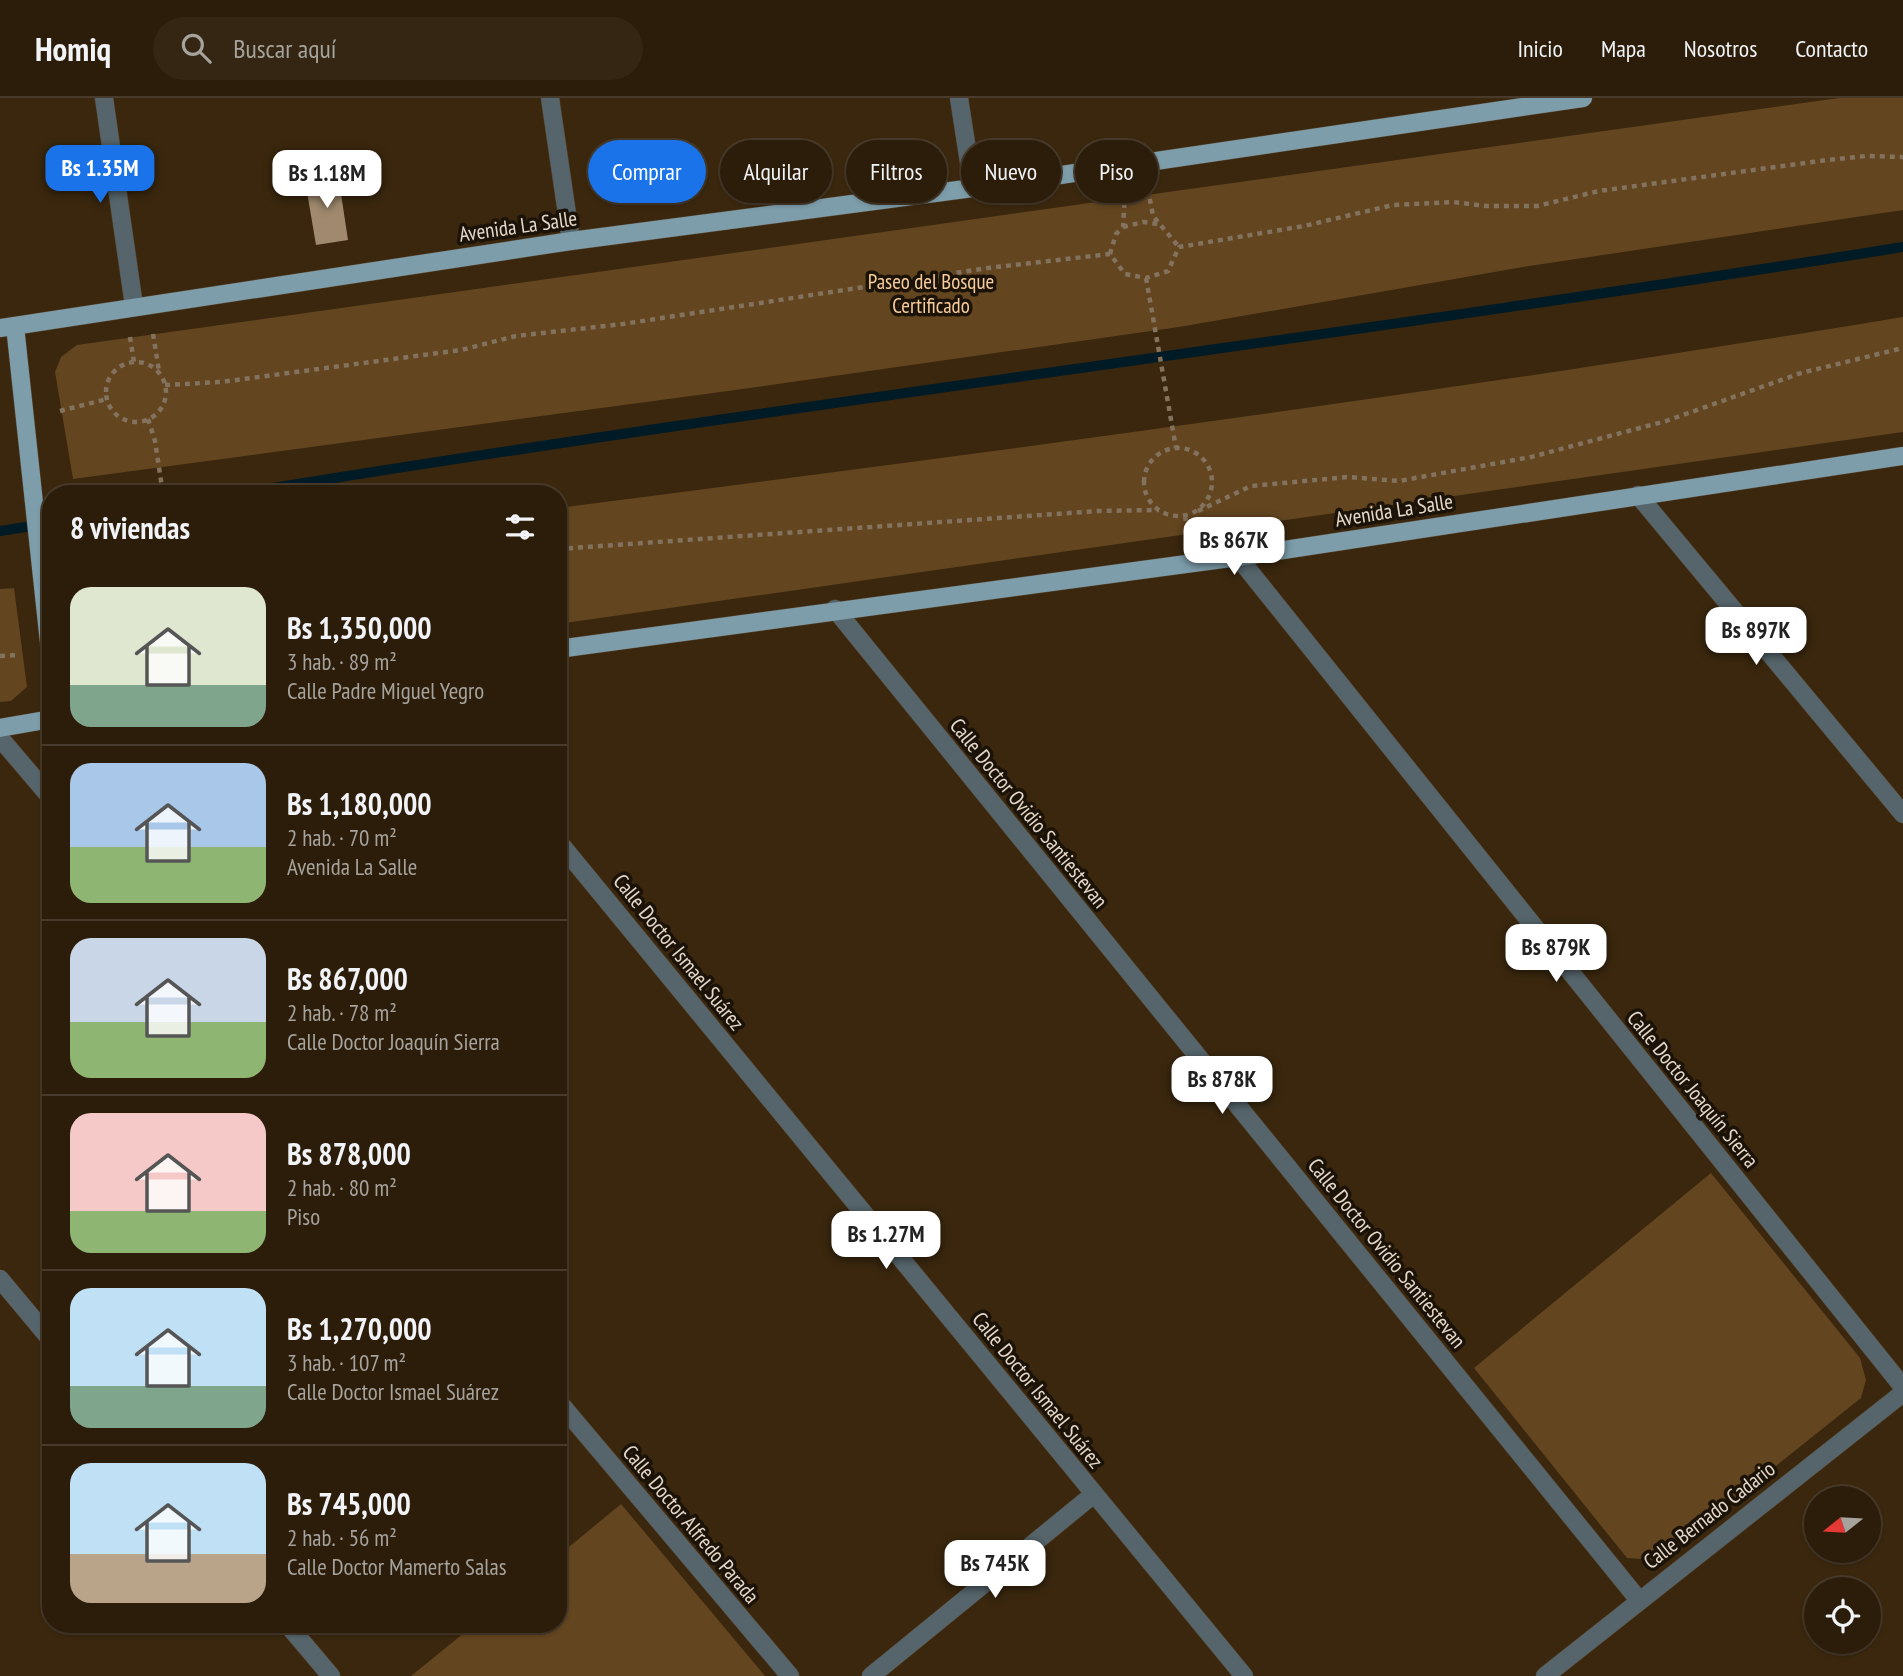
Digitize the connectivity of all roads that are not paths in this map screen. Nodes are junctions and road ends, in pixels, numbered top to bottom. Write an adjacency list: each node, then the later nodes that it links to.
1 (104, 98): 9 (street)
2 (550, 98): 8 (street)
3 (959, 98): 5 (street)
4 (1583, 98): 6 (main road, Avenida La Salle)
5 (966, 140)
6 (1061, 175)
7 (961, 190): 8 (main road, Avenida La Salle)
8 (570, 241): 9 (main road, Avenida La Salle)
9 (134, 306): 10 (main road, Avenida La Salle)
10 (7, 327): 14 (main road)
11 (1903, 456): 12 (main road, Avenida La Salle)
12 (1638, 495): 13 (main road, Avenida La Salle); 21 (street)
13 (1238, 557): 15 (main road, Avenida La Salle); 25 (street, Calle Doctor Joaquín Sierra)
14 (42, 578)
15 (835, 609): 16 (main road, Avenida La Salle); 29 (street, Calle Doctor Ovidio Santiestevan)
16 (567, 648)
17 (42, 721): 18 (main road)
18 (0, 729)
19 (0, 738): 20 (street)
20 (42, 787)
21 (1903, 814)
22 (567, 852): 28 (street, Calle Doctor Ismael Suárez)
23 (0, 1279): 24 (street)
24 (42, 1329)
25 (1903, 1387)
26 (1903, 1393): 29 (street, Calle Bernado Cadario)
27 (567, 1412): 32 (street, Calle Doctor Alfredo Parada)
28 (1094, 1494): 33 (street); 34 (street, Calle Doctor Ismael Suárez)
29 (1638, 1600): 35 (street, Calle Bernado Cadario)
30 (295, 1633): 31 (street)
31 (331, 1676)
32 (790, 1676)
33 (871, 1676)
34 (1244, 1676)
35 (1545, 1676)

